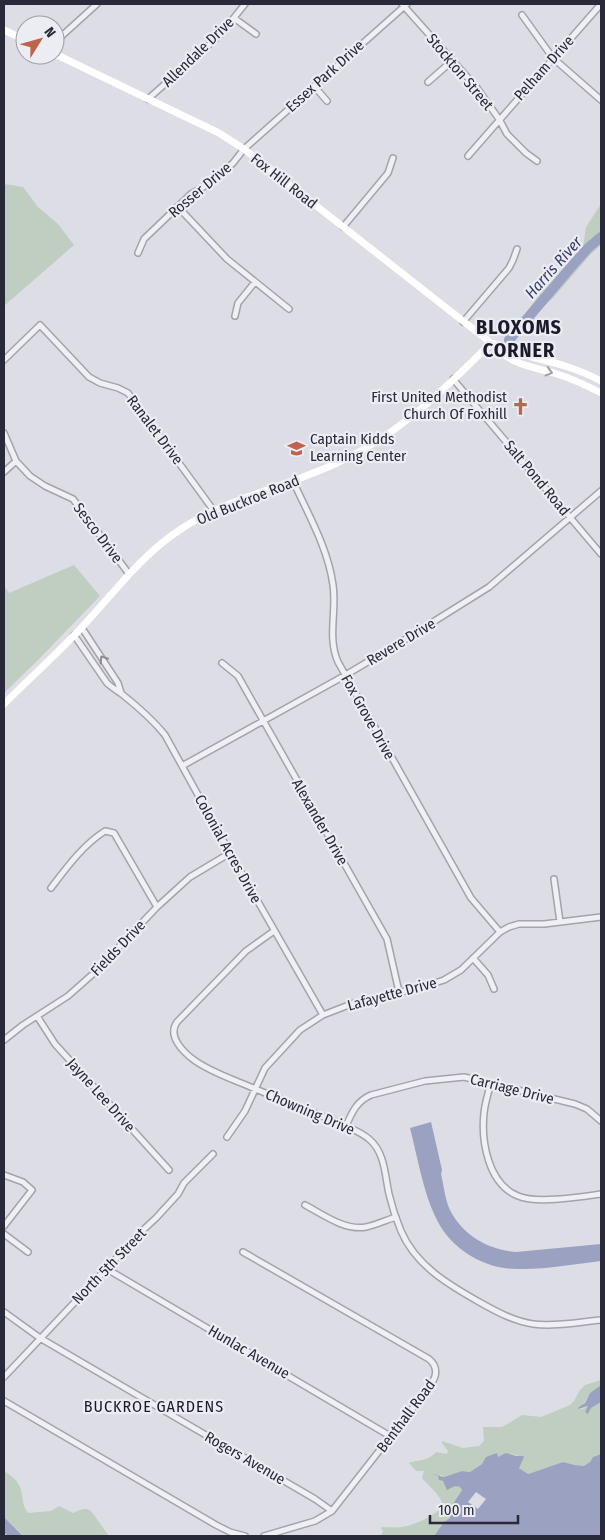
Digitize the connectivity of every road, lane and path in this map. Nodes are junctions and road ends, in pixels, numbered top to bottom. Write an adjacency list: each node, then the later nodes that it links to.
1 (97, 4): 7 (street)
2 (245, 4): 6 (street, Allendale Drive)
3 (601, 4): 9 (street, Pelham Drive)
4 (404, 5): 11 (street, Stockton Street); 13 (street, Essex Park Drive)
5 (522, 16): 9 (street)
6 (234, 18): 8 (street); 14 (street, Allendale Drive)
7 (65, 33)
8 (256, 34)
9 (553, 58): 15 (street); 17 (street, Pelham Drive)
10 (65, 59): 14 (main road, Fox Hill Road)
11 (452, 61): 12 (street); 17 (street, Stockton Street)
12 (428, 82)
13 (314, 86): 16 (street); 18 (street, Essex Park Drive)
14 (148, 99): 18 (main road, Fox Hill Road)
15 (601, 100)
16 (328, 101)
17 (499, 119): 19 (street, Pelham Drive); 21 (street, Stockton Street)
18 (244, 149): 22 (street, Rosser Drive); 23 (main road, Fox Hill Road)
19 (468, 156)
20 (393, 158): 23 (street)
21 (537, 161)
22 (178, 207): 25 (street, Rosser Drive); 26 (street)
23 (343, 227): 29 (main road, Fox Hill Road)
24 (517, 249): 29 (street)
25 (138, 253)
26 (255, 282): 27 (street); 28 (street)
27 (289, 309)
28 (235, 316)
29 (463, 322): 30 (main road, Fox Hill Road)
30 (491, 343): 32 (main road, Old Buckroe Road); 33 (main road); 34 (main road, Fox Hill Road, one-way to 34)
31 (4, 360): 40 (street, Ranalet Drive)
32 (453, 379): 38 (main road, Old Buckroe Road); 41 (street, Salt Pond Road)
33 (601, 381)
34 (601, 393)
35 (4, 433): 36 (street, Sesco Drive)
36 (16, 461): 37 (street); 43 (street, Sesco Drive)
37 (4, 472)
38 (293, 481): 40 (main road, Old Buckroe Road); 47 (street, Fox Grove Drive)
39 (601, 491): 41 (street, Revere Drive)
40 (214, 511): 43 (main road, Old Buckroe Road)
41 (570, 518): 42 (street, Salt Pond Road); 47 (street, Revere Drive)
42 (601, 554)
43 (129, 574): 44 (main road, Old Buckroe Road)
44 (82, 628): 45 (main road, Old Buckroe Road); 48 (street, Colonial Acres Drive, one-way to 44)
45 (74, 635): 48 (street, Colonial Acres Drive); 49 (main road, Old Buckroe Road)
46 (222, 663): 50 (street, Alexander Drive)
47 (344, 676): 50 (street, Revere Drive); 59 (street, Fox Grove Drive)
48 (121, 693): 51 (street, Colonial Acres Drive)
49 (4, 704)
50 (263, 721): 51 (street, Revere Drive); 62 (street, Alexander Drive)
51 (182, 766): 52 (street, Colonial Acres Drive)
52 (230, 853): 55 (street, Fields Drive); 58 (street, Colonial Acres Drive)
53 (554, 879): 57 (street)
54 (51, 888): 55 (street)
55 (157, 907): 64 (street, Fields Drive)
56 (601, 917): 57 (street, Lafayette Drive)
57 (560, 922): 59 (street, Lafayette Drive)
58 (274, 931): 63 (street, Colonial Acres Drive); 67 (street, Chowning Drive)
59 (500, 932): 60 (street, Lafayette Drive)
60 (473, 958): 61 (street); 62 (street, Lafayette Drive)
61 (494, 989)
62 (399, 992): 63 (street, Lafayette Drive)
63 (322, 1015): 67 (street, Lafayette Drive)
64 (37, 1016): 65 (street, Fields Drive); 72 (street, Jayne Lee Drive)
65 (4, 1040)
66 (491, 1083): 68 (street, Carriage Drive); 69 (street, Carriage Drive); 74 (street)
67 (255, 1089): 69 (street, Chowning Drive); 70 (street, Lafayette Drive)
68 (601, 1121)
69 (346, 1126): 76 (street, Chowning Drive)
70 (227, 1137)
71 (213, 1154): 81 (street, North 5th Street)
72 (169, 1170)
73 (4, 1174): 77 (street)
74 (601, 1194)
75 (305, 1205): 76 (street)
76 (396, 1217): 83 (street, Chowning Drive)
77 (4, 1226)
78 (4, 1234): 79 (street)
79 (28, 1252)
80 (243, 1252): 87 (street, Benthall Road)
81 (107, 1268): 84 (street, North 5th Street); 87 (street, Hunlac Avenue)
82 (4, 1312): 84 (street, Rogers Avenue)
83 (601, 1320)
84 (40, 1338): 85 (street, North 5th Street); 88 (street, Rogers Avenue)
85 (4, 1377)
86 (4, 1400): 89 (street)
87 (390, 1436): 88 (street, Benthall Road)
88 (332, 1511): 90 (street, Benthall Road)
89 (245, 1536)
90 (264, 1536)

